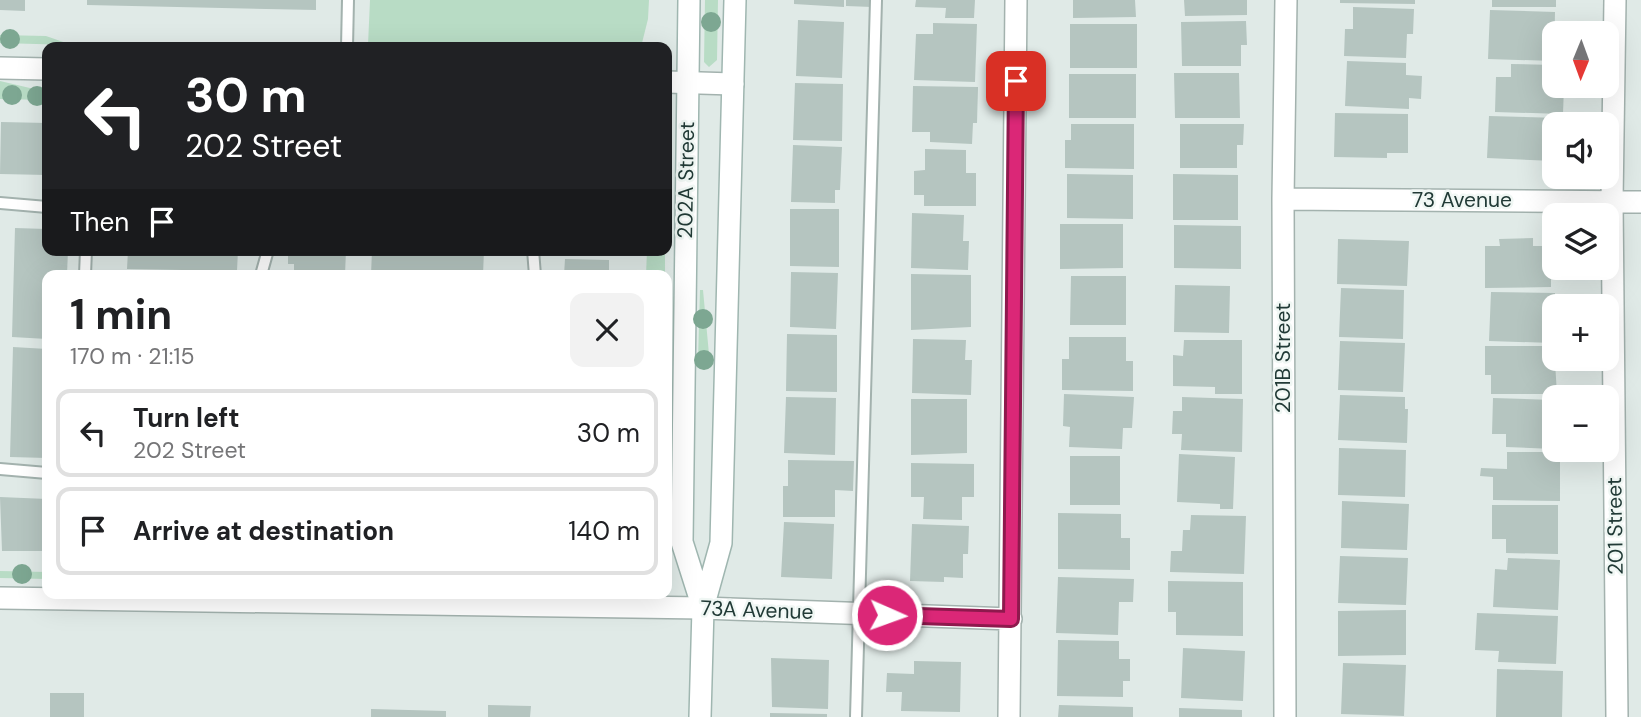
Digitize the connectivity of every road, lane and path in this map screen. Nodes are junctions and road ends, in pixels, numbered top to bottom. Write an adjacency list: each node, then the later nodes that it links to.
1 (348, 0): 8 (lane)
2 (689, 0): 11 (street, 202A Street)
3 (735, 0): 12 (street, 202A Street)
4 (876, 0): 24 (lane)
5 (1016, 0): 25 (street)
6 (1286, 0): 13 (street, 201B Street)
7 (1615, 0): 14 (street, 201 Street)
8 (347, 42)
9 (0, 68): 10 (street)
10 (42, 69)
11 (677, 82): 12 (street); 23 (street, 202A Street)
12 (733, 84): 23 (street, 202A Street)
13 (1283, 199): 14 (street, 73 Avenue); 29 (street, 201B Street)
14 (1612, 201): 15 (street, 73 Avenue); 30 (street, 201 Street)
15 (1641, 202)
16 (0, 203): 17 (lane)
17 (42, 207)
18 (0, 469): 19 (lane)
19 (42, 473)
20 (0, 598): 21 (street, 73A Avenue)
21 (42, 599)
22 (70, 599): 23 (street, 73A Avenue)
23 (703, 608): 24 (street, 73A Avenue); 26 (street, 202A Street)
24 (859, 614): 25 (street, 73A Avenue); 27 (lane)
25 (1011, 619): 28 (street)
26 (700, 717)
27 (856, 717)
28 (1009, 717)
29 (1284, 717)
30 (1616, 717)

